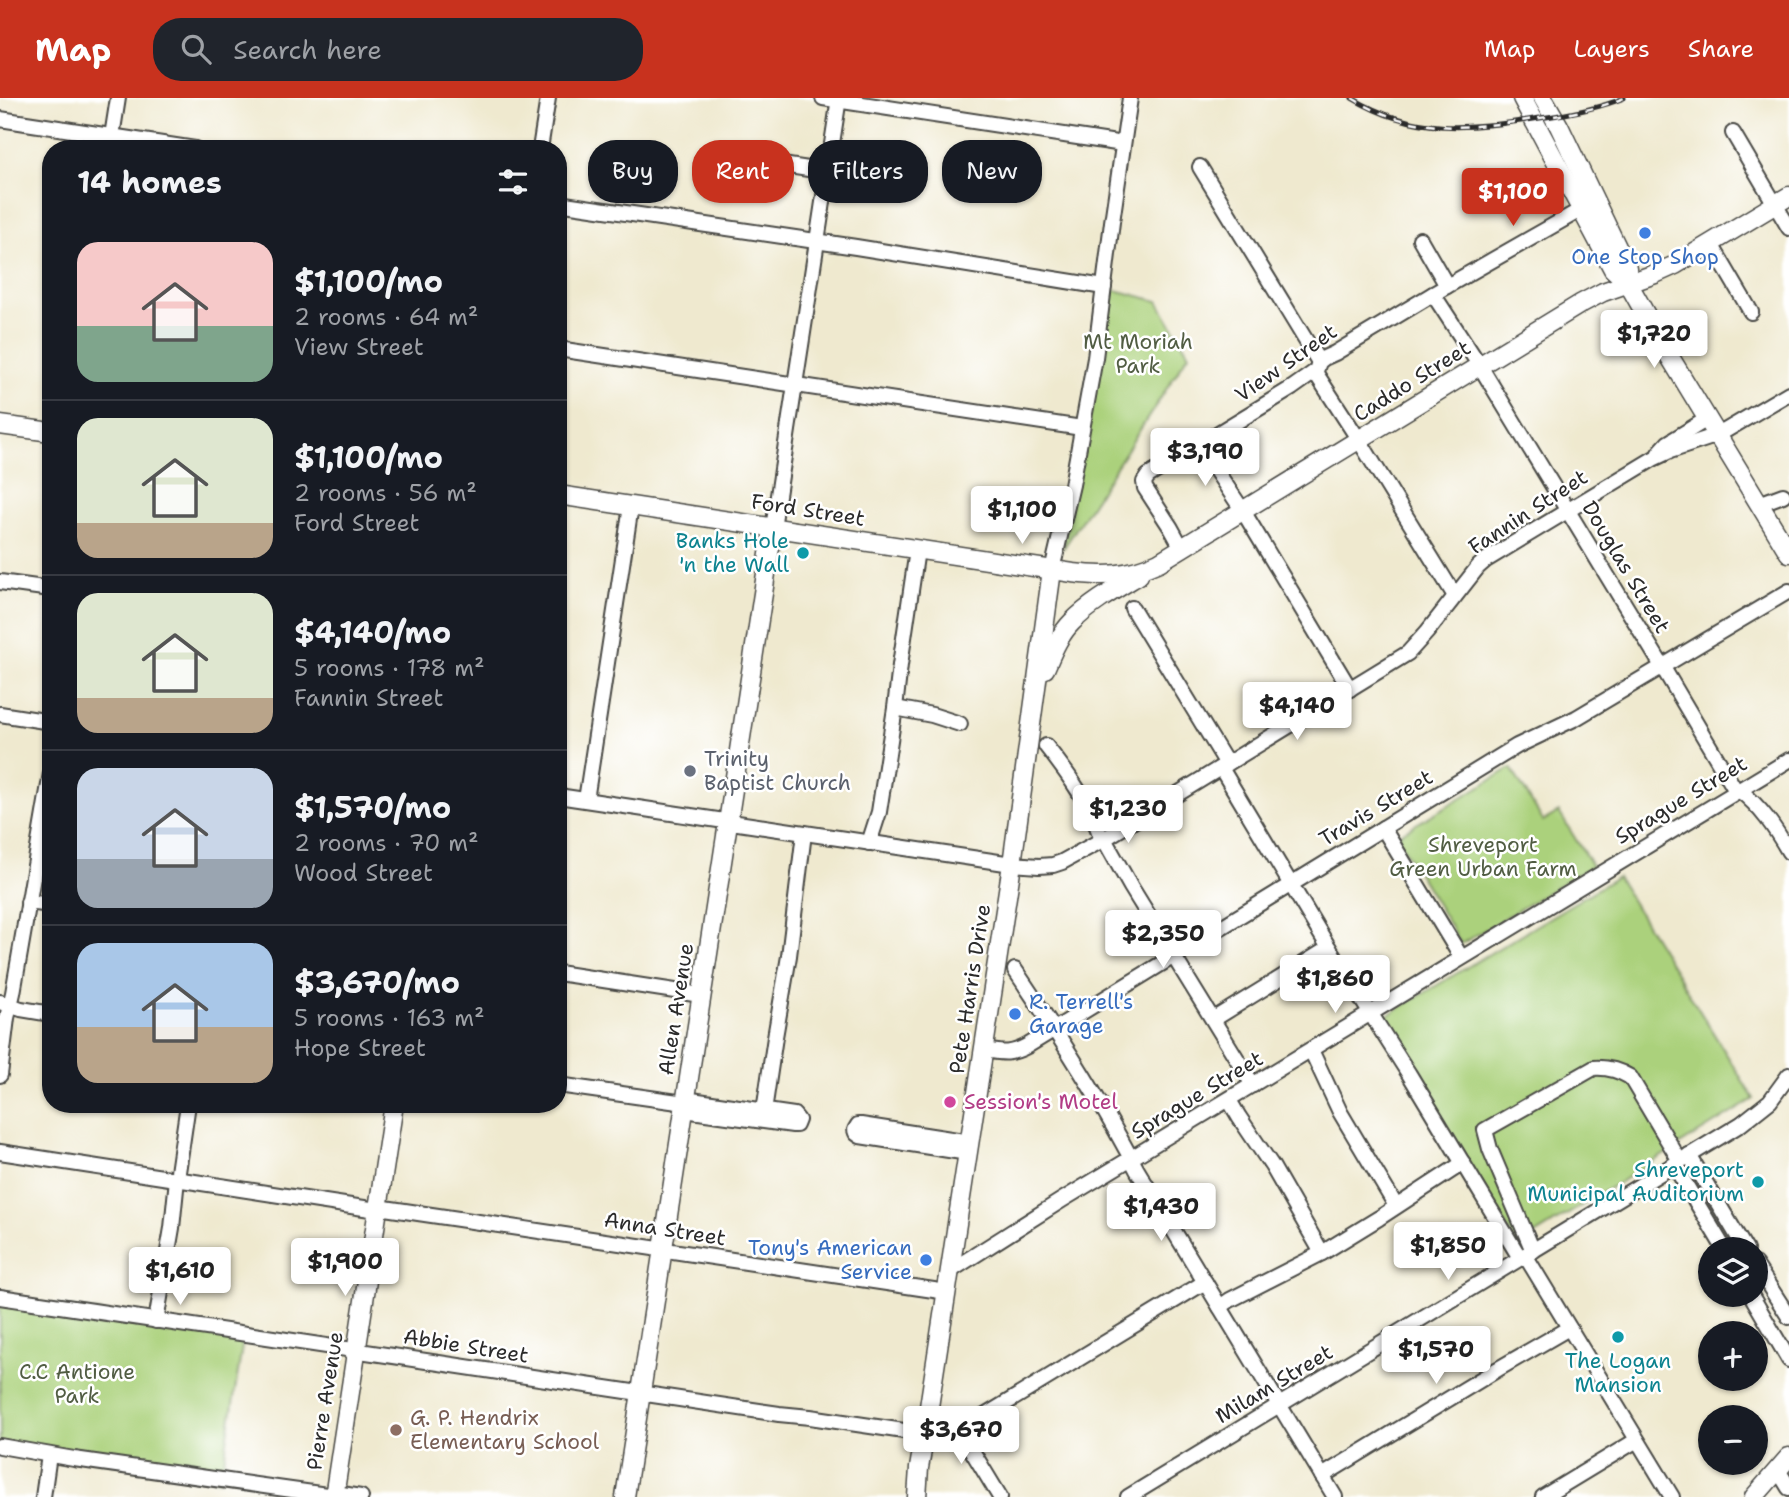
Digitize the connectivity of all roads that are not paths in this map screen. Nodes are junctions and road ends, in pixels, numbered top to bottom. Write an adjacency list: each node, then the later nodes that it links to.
1 (118, 98): 11 (street)
2 (548, 98): 12 (street)
3 (822, 98): 7 (street)
4 (1130, 98): 14 (street)
5 (1522, 98): 19 (main road)
6 (1543, 98): 19 (main road)
7 (839, 99): 13 (street); 14 (street)
8 (0, 119): 10 (street)
9 (1733, 133): 16 (street)
10 (101, 140)
11 (111, 140)
12 (541, 140)
13 (833, 140)
14 (1123, 144): 26 (street)
15 (1199, 167): 31 (street)
16 (1782, 201): 20 (street); 23 (main road, Caddo Street)
17 (823, 203): 22 (street)
18 (567, 204): 22 (street)
19 (1588, 206): 24 (main road); 25 (street, View Street)
20 (1789, 228)
21 (1420, 239): 25 (street)
22 (817, 242): 26 (street); 32 (street)
23 (1711, 244): 24 (main road, Caddo Street); 28 (street)
24 (1628, 283): 30 (main road, Caddo Street); 34 (main road)
25 (1447, 286): 27 (street, View Street)
26 (1104, 287): 36 (street)
27 (1433, 294): 30 (street, Douglas Street); 31 (street, View Street)
28 (1751, 312)
29 (567, 350): 32 (street)
30 (1480, 366): 39 (main road, Caddo Street); 46 (street, Douglas Street)
31 (1317, 367): 39 (street); 40 (street, View Street)
32 (795, 385): 36 (street); 48 (street)
33 (1789, 393): 38 (street, Fannin Street)
34 (1707, 419): 38 (main road); 41 (street, Fannin Street)
35 (0, 425): 37 (main road)
36 (1082, 428): 53 (street)
37 (42, 431)
38 (1718, 435): 41 (street, Fannin Street); 44 (main road)
39 (1359, 440): 47 (main road, Caddo Street); 57 (street)
40 (1199, 445): 47 (street); 49 (street, View Street)
41 (1653, 459): 46 (street, Fannin Street)
42 (1783, 495): 44 (street)
43 (567, 496): 45 (main road, Ford Street)
44 (1759, 504): 51 (main road)
45 (631, 506): 48 (main road, Ford Street); 71 (street)
46 (1567, 510): 57 (street, Fannin Street); 59 (street, Douglas Street)
47 (1243, 511): 49 (main road, Caddo Street); 60 (street)
48 (773, 528): 50 (main road, Ford Street); 72 (main road, Allen Avenue)
49 (1182, 548): 52 (main road, Caddo Street)
50 (916, 550): 53 (main road, Ford Street); 62 (street)
51 (1789, 553)
52 (1159, 562): 53 (main road, Caddo Street); 61 (main road)
53 (1052, 570): 61 (main road, Pete Harris Drive)
54 (0, 582): 55 (street)
55 (42, 589)
56 (1789, 591): 59 (street, Travis Street)
57 (1455, 596): 60 (street, Fannin Street)
58 (1132, 608): 68 (street)
59 (1662, 666): 69 (street, Douglas Street); 74 (street, Travis Street)
60 (1350, 689): 68 (street, Fannin Street)
61 (1035, 692): 79 (main road, Pete Harris Drive)
62 (895, 708): 65 (street); 77 (street)
63 (0, 714): 64 (street)
64 (42, 721)
65 (960, 724)
66 (1046, 746): 76 (street)
67 (1789, 760): 69 (street, Sprague Street)
68 (1224, 766): 76 (street, Fannin Street); 80 (street)
69 (1737, 791): 78 (street, Douglas Street); 85 (street, Sprague Street)
70 (567, 797): 71 (street, Fannin Street)
71 (586, 800): 72 (street, Fannin Street)
72 (729, 821): 75 (street, Fannin Street); 88 (main road, Allen Avenue)
73 (42, 824): 81 (street)
74 (1383, 828): 80 (street, Travis Street); 85 (street)
75 (804, 833): 77 (street, Fannin Street); 102 (street)
76 (1103, 840): 79 (street, Fannin Street); 84 (street)
77 (869, 843): 79 (street, Fannin Street)
78 (1789, 852)
79 (1012, 864): 94 (main road, Pete Harris Drive)
80 (1291, 883): 83 (street); 84 (street, Travis Street)
81 (28, 902): 82 (street); 89 (street)
82 (42, 904)
83 (1329, 948): 91 (street); 92 (street)
84 (1174, 954): 92 (street); 93 (street, Travis Street)
85 (1461, 957): 91 (street, Sprague Street)
86 (1015, 970): 93 (street)
87 (567, 974): 88 (street)
88 (701, 995): 101 (main road, Allen Avenue)
89 (5, 1004): 90 (street); 96 (street)
90 (42, 1012)
91 (1370, 1013): 95 (street, Sprague Street); 109 (street)
92 (1214, 1019): 98 (street)
93 (1053, 1028): 94 (street, Travis Street); 107 (street)
94 (984, 1050): 105 (main road, Pete Harris Drive)
95 (1311, 1050): 98 (street, Sprague Street); 111 (street)
96 (0, 1075)
97 (1789, 1075): 108 (street, Milam Street)
98 (1253, 1085): 100 (street, Sprague Street)
99 (567, 1086): 101 (street)
100 (1229, 1100): 107 (street, Sprague Street); 116 (street)
101 (685, 1104): 102 (street); 102 (street); 115 (main road, Allen Avenue)
102 (764, 1111)
103 (187, 1113): 110 (street)
104 (393, 1113): 112 (main road, Pierre Avenue)
105 (969, 1147): 105 (street); 118 (main road, Pete Harris Drive)
106 (0, 1152): 110 (street, Anna Street)
107 (1132, 1159): 118 (street, Sprague Street); 119 (street)
108 (1681, 1160): 113 (street); 114 (street); 117 (street, Milam Street); 117 (street)
109 (1463, 1163): 111 (street); 117 (street)
110 (177, 1179): 112 (street, Anna Street); 126 (street)
111 (1396, 1206): 116 (street)
112 (378, 1208): 115 (street, Anna Street); 128 (main road, Pierre Avenue)
113 (1719, 1237)
114 (1737, 1237)
115 (663, 1249): 121 (street, Anna Street); 130 (main road, Allen Avenue)
116 (1322, 1253): 123 (street)
117 (1526, 1255): 127 (street); 131 (street, Milam Street)
118 (950, 1271): 121 (main road, Pete Harris Drive)
119 (1205, 1282): 123 (street); 132 (street)
120 (1768, 1284): 125 (street)
121 (947, 1293): 133 (main road, Pete Harris Drive)
122 (0, 1297): 126 (street, Abbie Street)
123 (1220, 1307): 131 (street)
124 (1758, 1307): 129 (street)
125 (1789, 1317)
126 (156, 1321): 128 (street, Abbie Street)
127 (1569, 1328): 134 (street); 138 (street)
128 (356, 1351): 130 (street, Abbie Street); 140 (main road, Pierre Avenue)
129 (1789, 1360)
130 (640, 1394): 133 (street, Abbie Street); 143 (main road, Allen Avenue)
131 (1279, 1405): 138 (street); 146 (street, Milam Street)
132 (960, 1431): 133 (street, Abbie Street); 145 (street)
133 (925, 1433): 144 (main road, Pete Harris Drive)
134 (1637, 1440): 148 (street); 149 (street)
135 (0, 1446): 136 (street)
136 (49, 1455): 140 (street); 141 (street)
137 (1783, 1463): 139 (street); 150 (main road)
138 (1322, 1476): 147 (street)
139 (1789, 1488)
140 (334, 1495): 142 (street)
141 (43, 1497)
142 (361, 1497)
143 (625, 1497)
144 (917, 1497)
145 (1000, 1497)
146 (1128, 1497)
147 (1335, 1497)
148 (1543, 1497)
149 (1672, 1497)
150 (1754, 1497)

